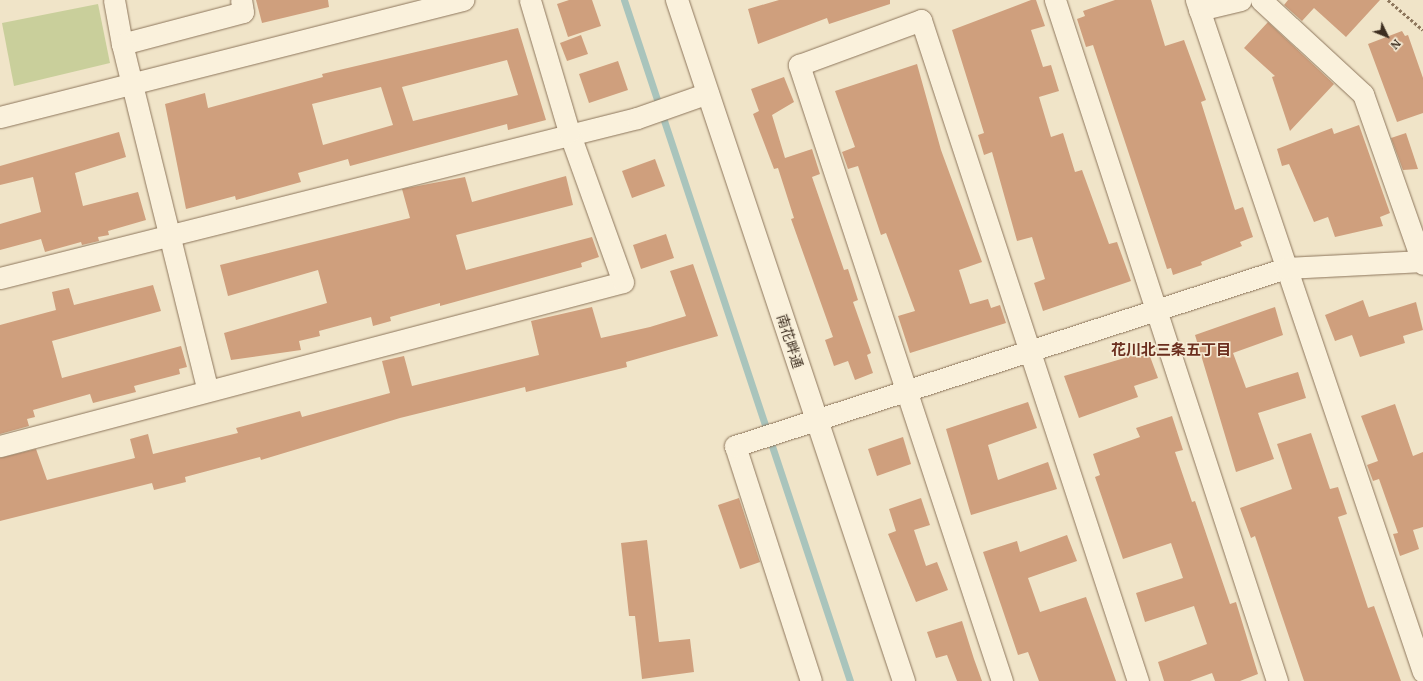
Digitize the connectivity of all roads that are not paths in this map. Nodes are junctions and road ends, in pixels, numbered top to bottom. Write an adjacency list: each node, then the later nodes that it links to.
1 (114, 0): 10 (street)
2 (241, 0): 10 (street)
3 (463, 0): 11 (street)
4 (530, 0): 14 (street)
5 (678, 0): 12 (street, 南花畔通)
6 (1055, 0): 19 (street)
7 (1241, 0): 9 (street)
8 (1260, 0): 16 (street)
9 (1198, 5): 17 (street)
10 (122, 44): 11 (street)
11 (134, 83): 13 (street); 15 (street)
12 (708, 93): 14 (street); 23 (street, 南花畔通)
13 (0, 117)
14 (569, 132): 15 (street); 21 (street)
15 (171, 234): 18 (street); 21 (street)
16 (1423, 262): 17 (street)
17 (1286, 268): 19 (street); 25 (street)
18 (0, 278)
19 (1157, 309): 20 (street); 30 (street)
20 (1031, 350): 22 (street); 22 (street); 29 (street)
21 (208, 391): 24 (street)
22 (904, 391): 23 (street); 28 (street)
23 (816, 419): 26 (street); 27 (street, 南花畔通)
24 (0, 446)
25 (1423, 672)
26 (811, 681)
27 (904, 681)
28 (1002, 681)
29 (1138, 681)
30 (1277, 681)

